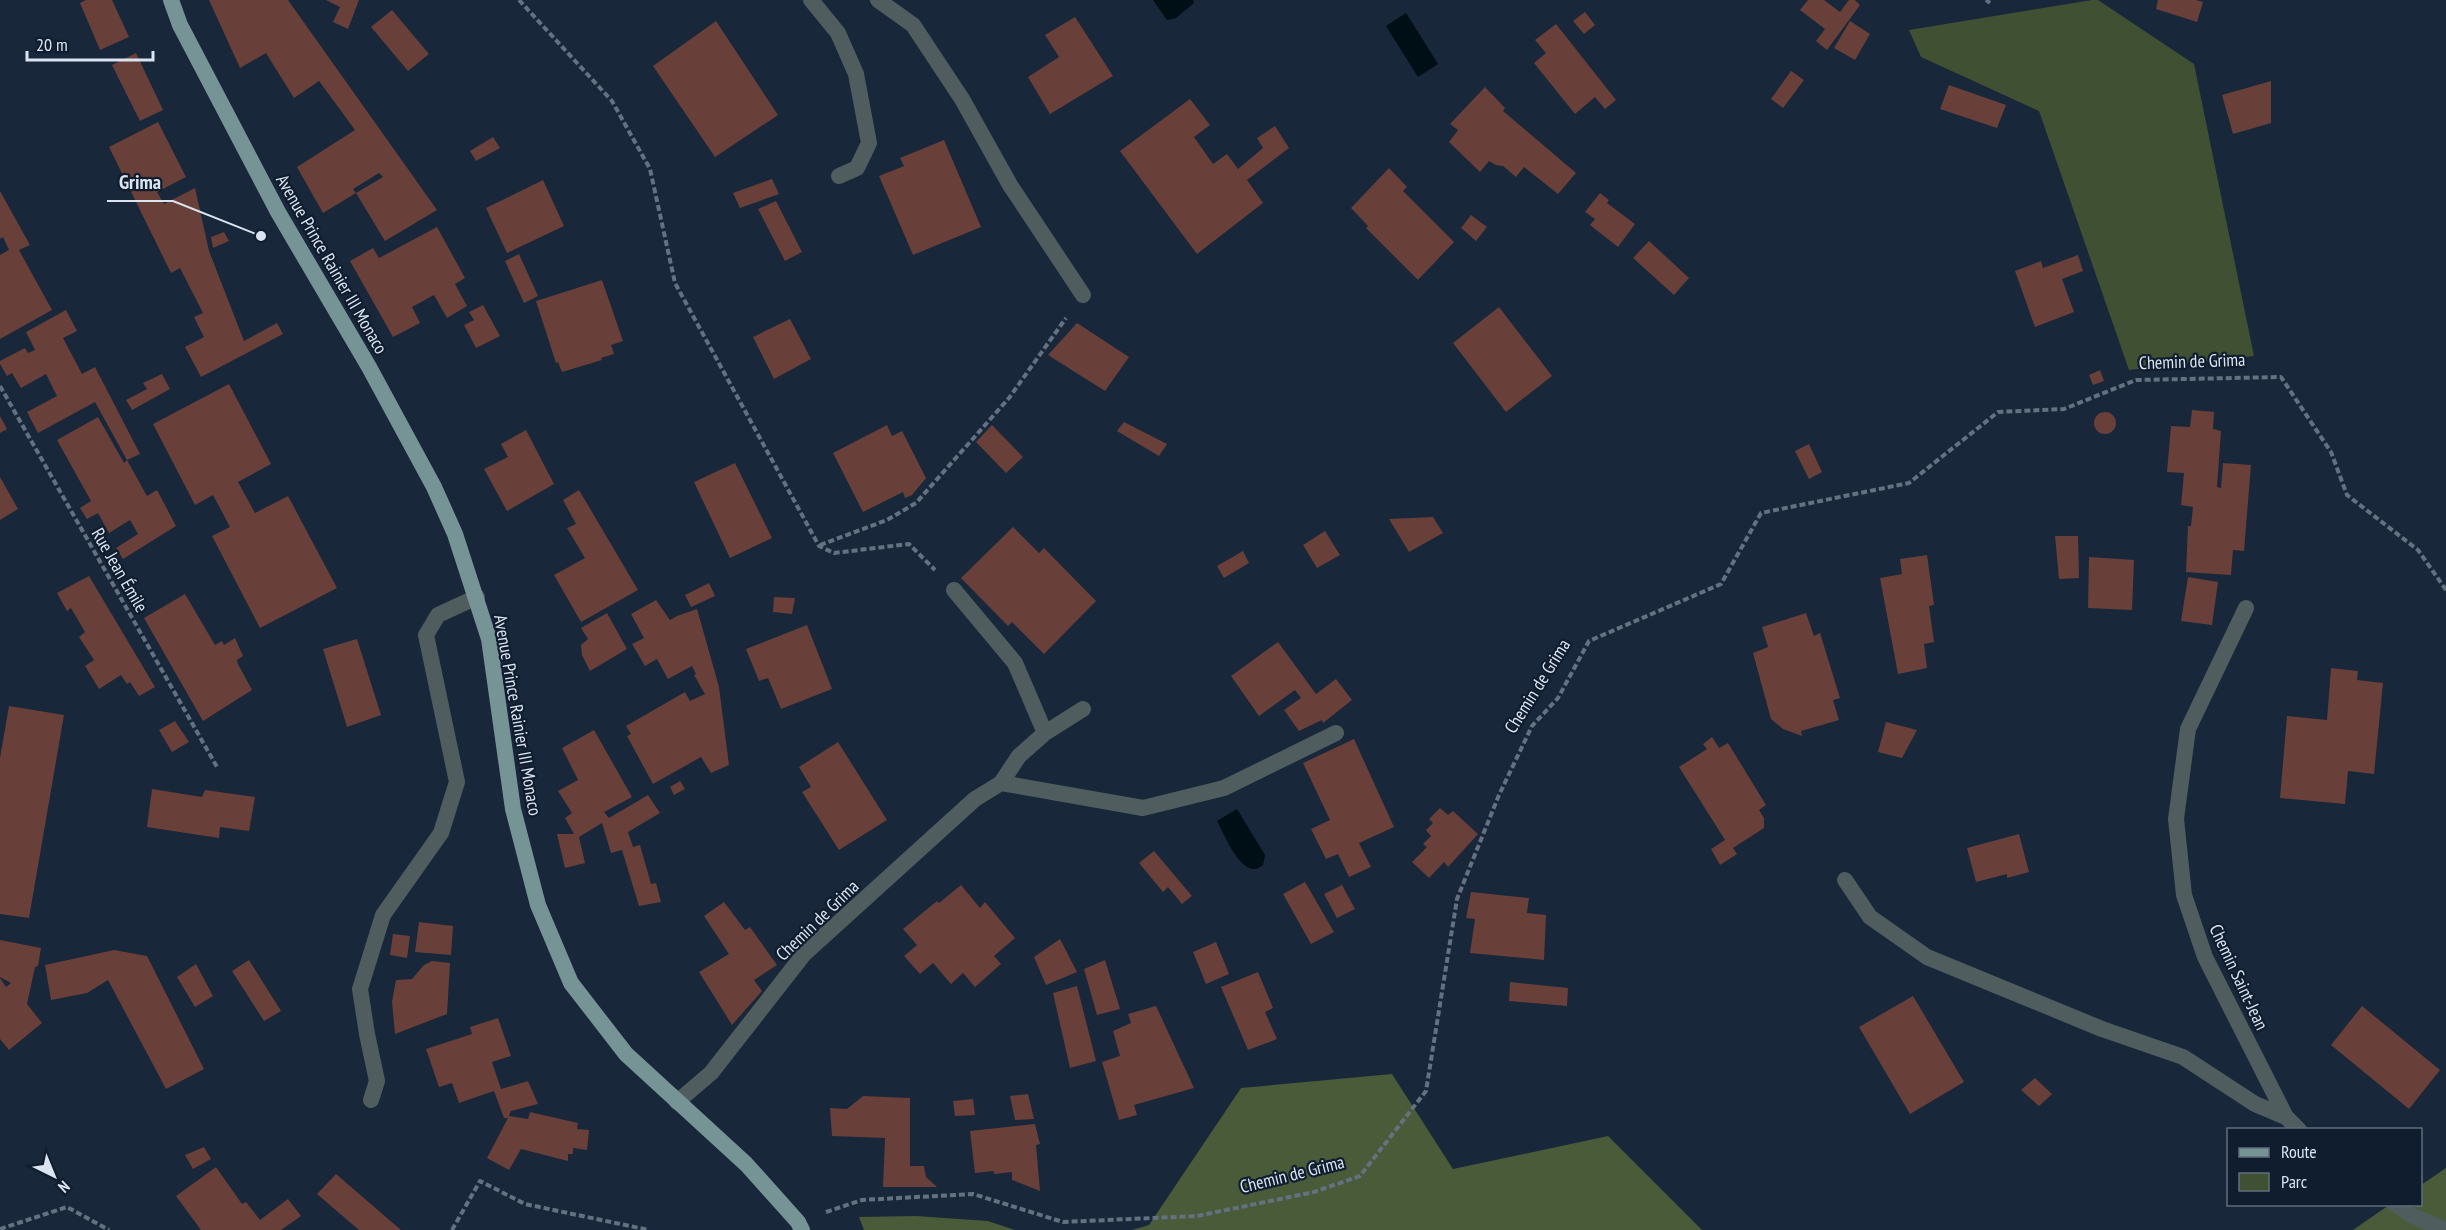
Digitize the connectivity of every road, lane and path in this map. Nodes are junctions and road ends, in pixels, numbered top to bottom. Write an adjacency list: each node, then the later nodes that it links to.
1 (171, 0): 11 (main road, Avenue Prince Rainier III Monaco)
2 (519, 0): 8 (path)
3 (811, 0): 5 (lane)
4 (878, 0): 6 (lane)
5 (840, 176)
6 (1083, 295): 8 (path)
7 (0, 386): 16 (path, Rue Jean Émile)
8 (819, 546): 9 (path)
9 (954, 590): 14 (lane)
10 (2446, 590): 24 (path, Chemin de Grima)
11 (477, 597): 19 (lane); 20 (main road, Avenue Prince Rainier III Monaco)
12 (2246, 608): 21 (lane, Chemin Saint-Jean)
13 (1083, 710): 14 (lane, Chemin de Grima)
14 (1045, 733): 17 (lane, Chemin de Grima)
15 (1336, 733): 17 (lane)
16 (217, 767)
17 (1001, 783): 20 (lane, Chemin de Grima)
18 (1845, 880): 21 (lane, Chemin Saint-Jean)
19 (371, 1100)
20 (677, 1102): 24 (main road, Avenue Prince Rainier III Monaco)
21 (2286, 1117): 22 (lane, Chemin Saint-Jean)
22 (2297, 1128)
23 (2398, 1206): 29 (lane)
24 (800, 1226)
25 (0, 1228): 26 (path)
26 (109, 1230)
27 (452, 1230): 28 (path)
28 (649, 1230)
29 (2445, 1230)

